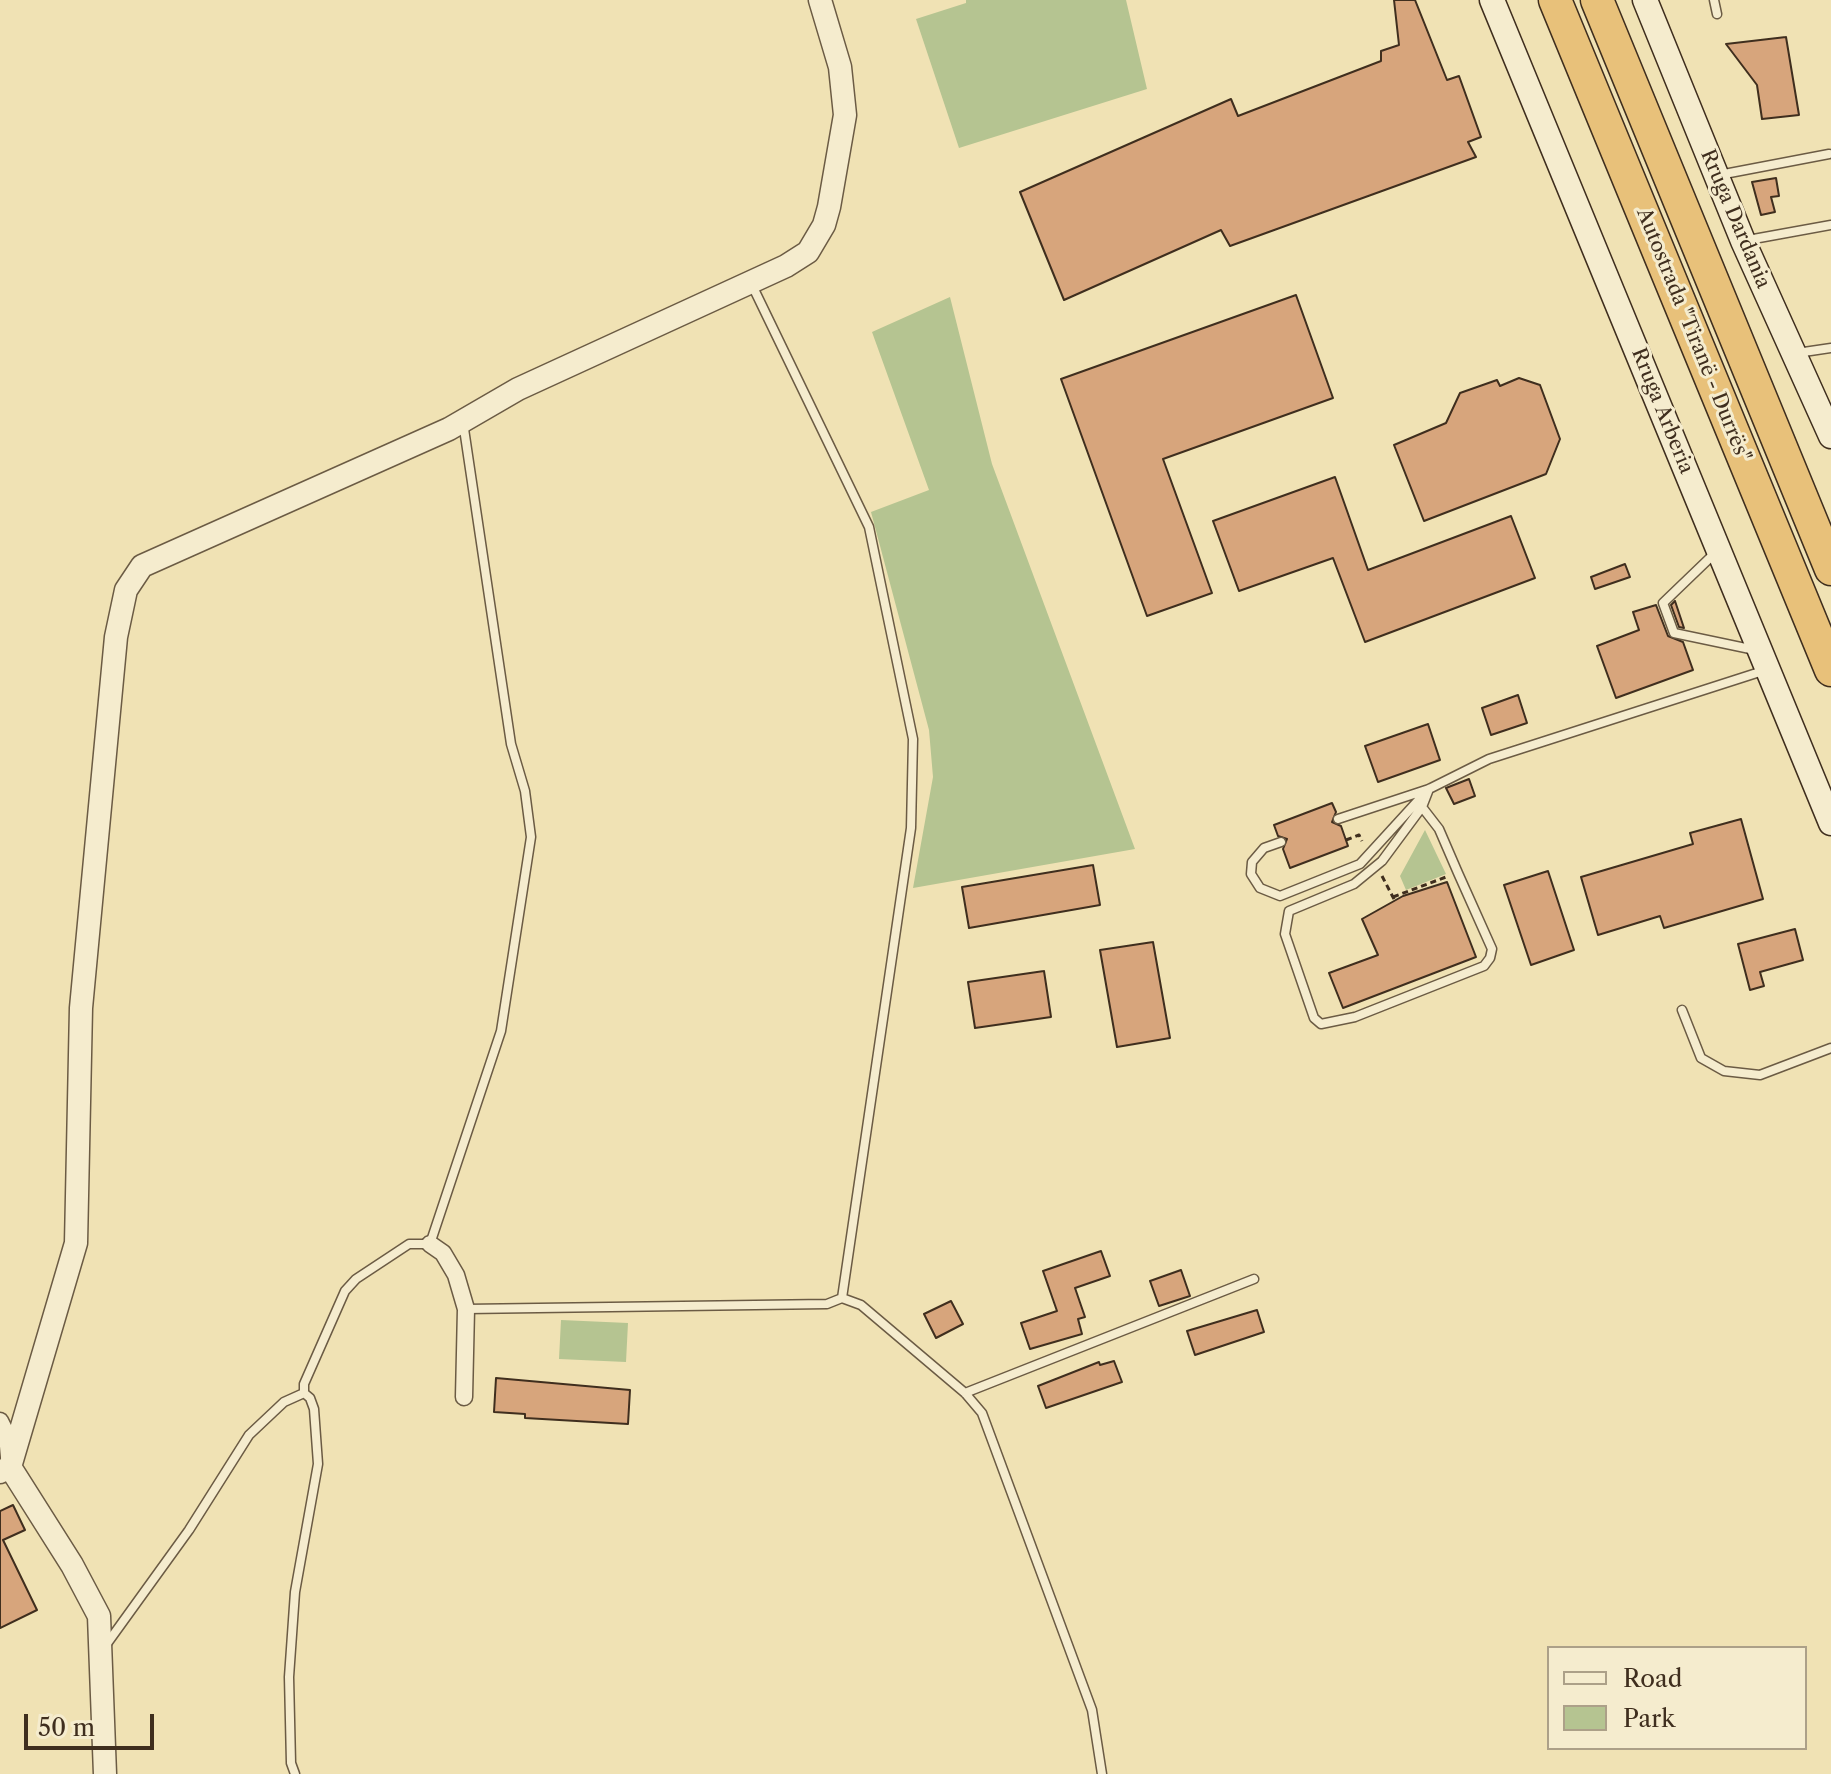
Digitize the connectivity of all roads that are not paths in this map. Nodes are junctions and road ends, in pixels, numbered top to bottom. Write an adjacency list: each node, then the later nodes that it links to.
1 (820, 0): 12 (street)
2 (1492, 0): 17 (main road, Rruga Arberia)
3 (1555, 0): 20 (highway, Autostrada "Tiranë - Durrës")
4 (1597, 0): 18 (highway, Autostrada "Tiranë - Durrës")
5 (1645, 0): 9 (main road, Rruga Dardania)
6 (1714, 0): 7 (lane)
7 (1717, 14)
8 (1829, 154): 9 (lane)
9 (1717, 175): 11 (main road, Rruga Dardania)
10 (1831, 225): 11 (lane)
11 (1743, 241): 14 (main road, Rruga Dardania)
12 (751, 283): 15 (street); 30 (lane)
13 (1831, 348): 14 (lane)
14 (1792, 354): 16 (main road, Rruga Dardania)
15 (463, 421): 28 (lane); 36 (street)
16 (1831, 436)
17 (1718, 549): 19 (main road, Rruga Arberia); 19 (lane)
18 (1831, 569)
19 (1763, 660): 21 (lane); 24 (main road, Rruga Arberia)
20 (1831, 670)
21 (1429, 789): 22 (lane); 23 (lane); 25 (lane)
22 (1422, 807): 22 (lane)
23 (1338, 819)
24 (1831, 823)
25 (1281, 842)
26 (1682, 1010): 27 (lane)
27 (1831, 1048)
28 (430, 1244): 31 (street); 32 (lane)
29 (1254, 1279): 33 (lane)
30 (842, 1298): 31 (lane); 33 (lane)
31 (466, 1309): 34 (street)
32 (304, 1393): 37 (lane); 39 (lane)
33 (965, 1393): 40 (lane)
34 (464, 1397)
35 (0, 1421): 36 (street)
36 (5, 1470): 37 (street)
37 (101, 1652): 38 (street)
38 (105, 1774)
39 (295, 1774)
40 (1102, 1774)

